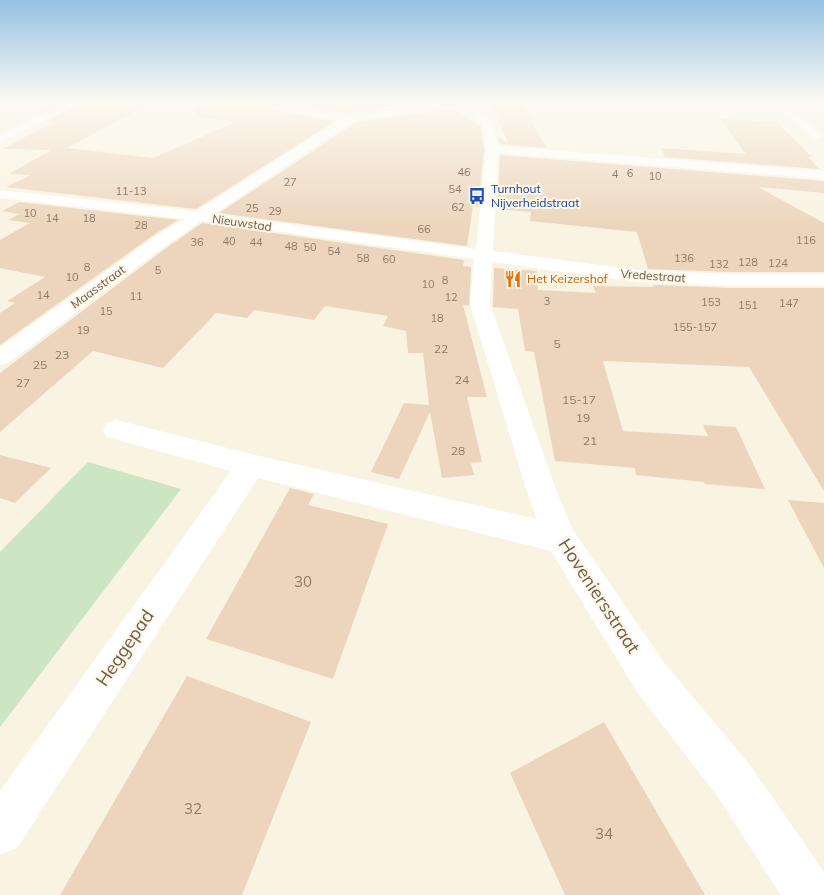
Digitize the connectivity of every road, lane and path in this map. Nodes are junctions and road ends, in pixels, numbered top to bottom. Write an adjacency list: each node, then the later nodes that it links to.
1 (311, 144): 6 (street, Maasstraat)
2 (492, 144): 3 (street, Hoveniersstraat)
3 (492, 149): 4 (street); 7 (street, Hoveniersstraat)
4 (824, 175)
5 (0, 194): 6 (street, Nieuwstad)
6 (198, 216): 7 (street, Nieuwstad); 9 (street, Maasstraat)
7 (483, 255): 8 (street, Vredestraat); 12 (street, Hoveniersstraat)
8 (824, 280)
9 (0, 358)
10 (116, 430): 11 (street)
11 (251, 465): 12 (street); 13 (street, Heggepad)
12 (561, 540): 14 (street, Hoveniersstraat)
13 (0, 831)
14 (810, 895)

